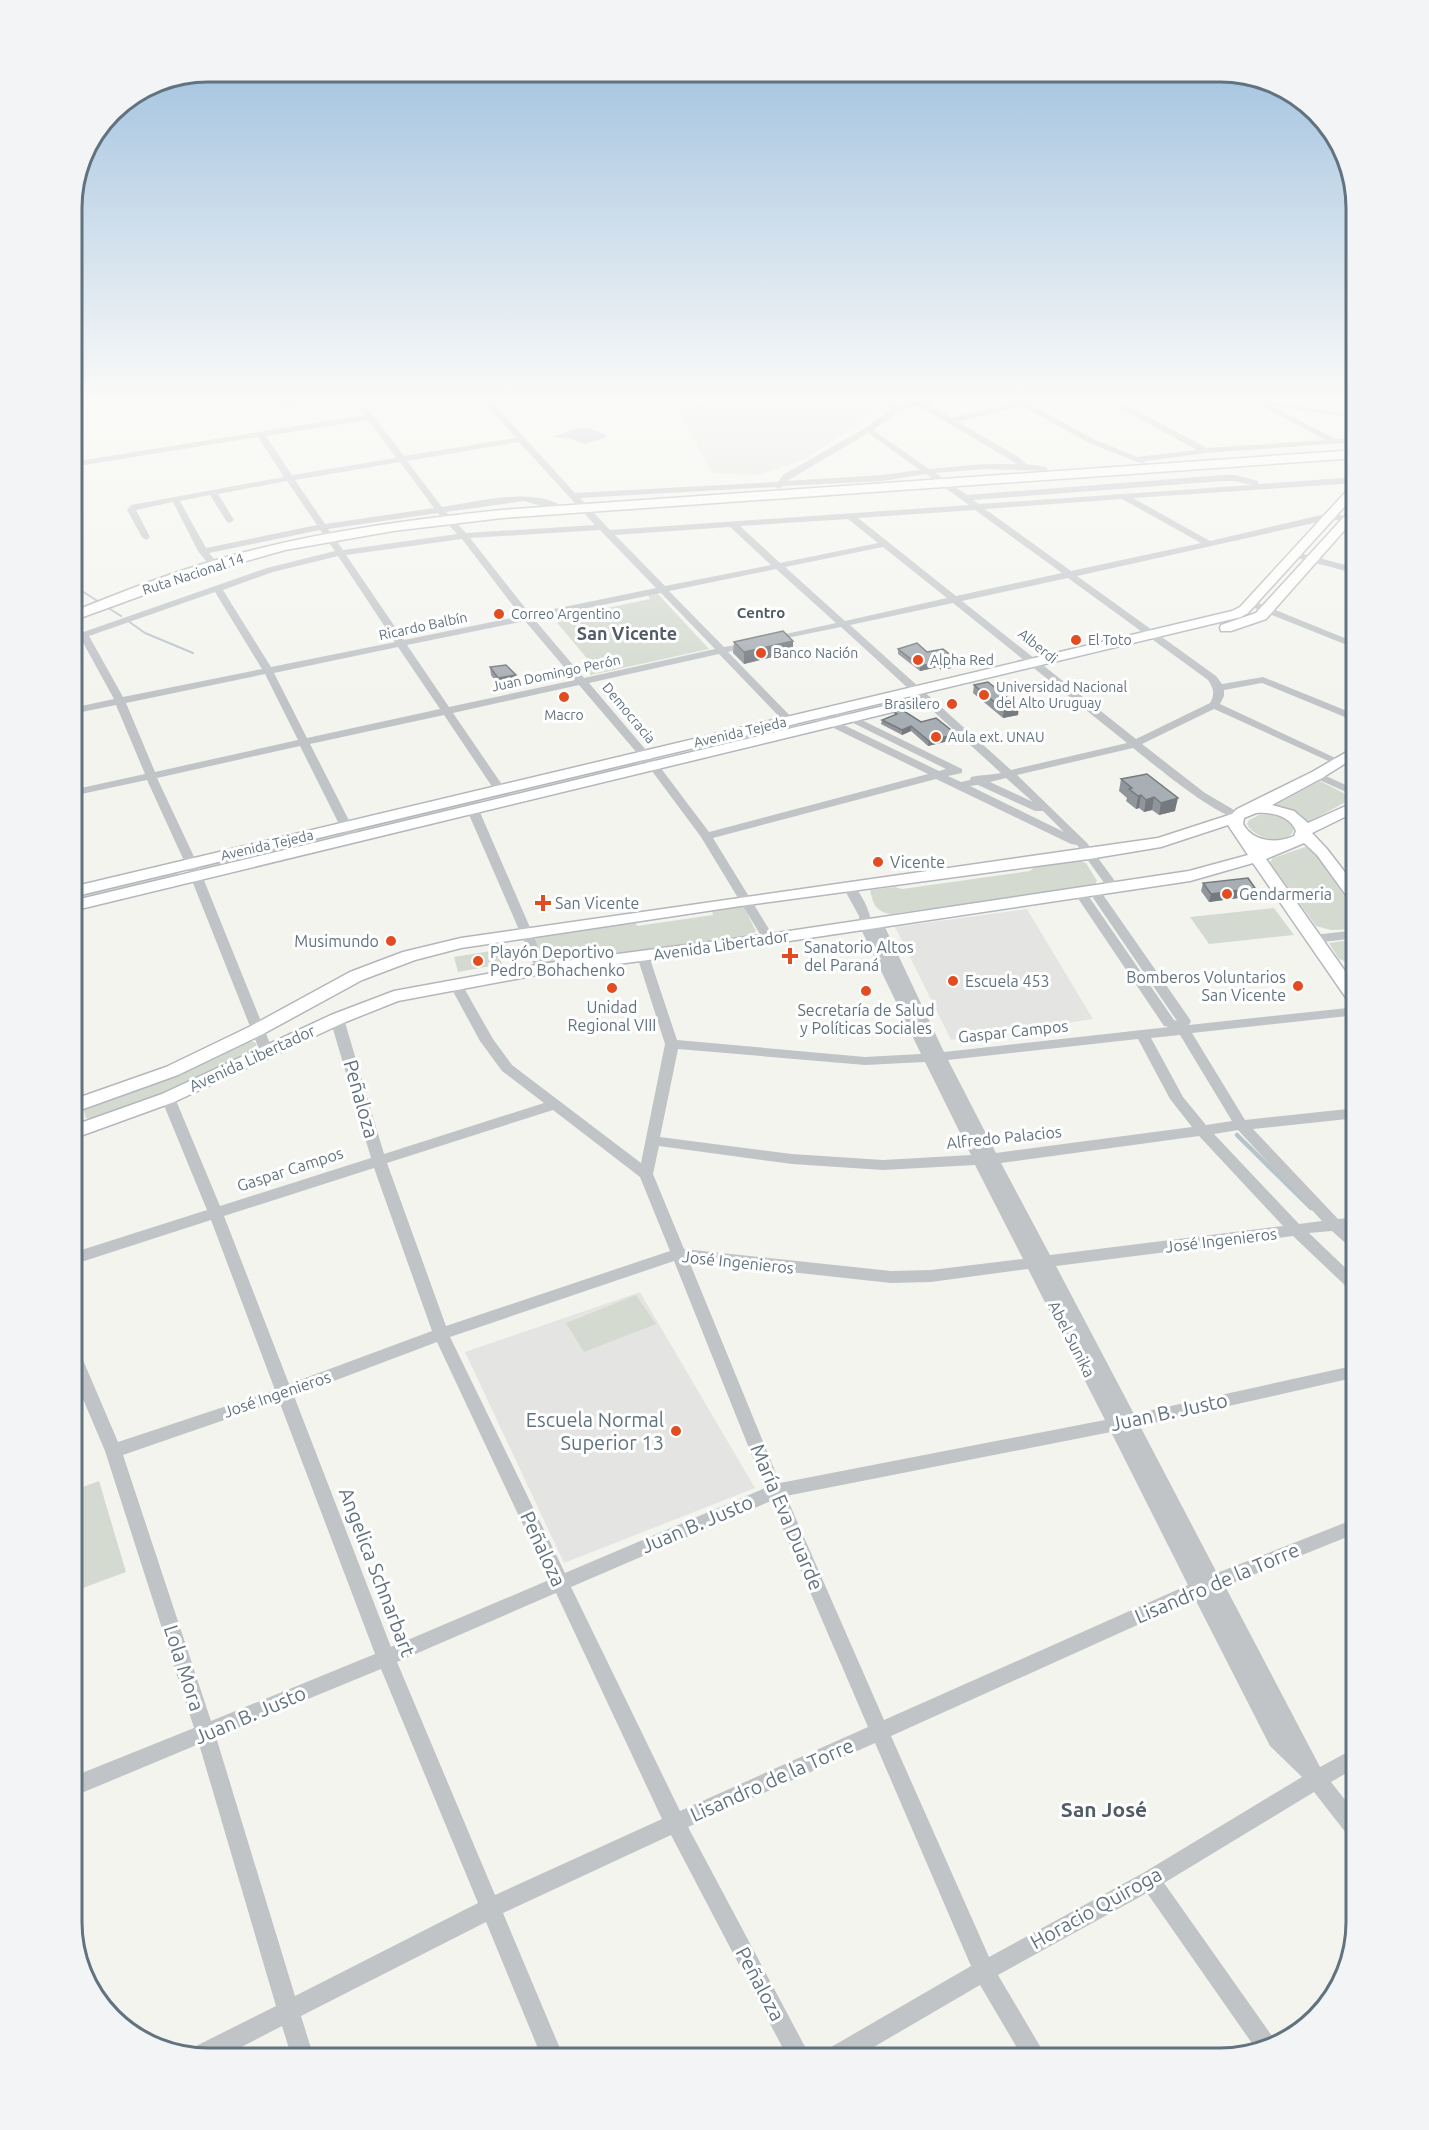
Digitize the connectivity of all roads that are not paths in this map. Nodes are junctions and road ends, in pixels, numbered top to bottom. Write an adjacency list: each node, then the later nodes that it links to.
1 (183, 497): 12 (street)
2 (215, 497): 19 (street)
3 (303, 497): 23 (street)
4 (431, 497): 15 (street, Democracia)
5 (574, 497): 14 (street)
6 (691, 497): 14 (highway, Ruta Nacional 14)
7 (975, 497): 10 (street)
8 (1103, 497): 13 (street)
9 (1124, 497): 27 (street)
10 (967, 498): 13 (street)
11 (1346, 498): 17 (main road, Avenida Tejeda)
12 (175, 499): 25 (street); 28 (street)
13 (979, 507): 16 (street); 35 (street)
14 (584, 508): 15 (highway, Ruta Nacional 14); 22 (street)
15 (444, 514): 23 (highway, Ruta Nacional 14); 24 (street, Democracia)
16 (851, 517): 20 (street); 26 (street, Alberdi)
17 (1329, 517): 18 (street); 27 (street, Juan Domingo Perón); 30 (main road, Avenida Tejeda)
18 (1346, 517)
19 (230, 520)
20 (733, 525): 22 (street); 33 (street)
21 (1346, 526): 31 (main road, Avenida Tejeda)
22 (605, 530): 24 (street); 37 (street)
23 (325, 532): 28 (street); 29 (street); 32 (highway, Ruta Nacional 14)
24 (464, 536): 29 (street); 42 (street, Democracia)
25 (146, 537)
26 (885, 544): 33 (street, Ricardo Balbín); 38 (street, Alberdi)
27 (1209, 544): 35 (street, Juan Domingo Perón)
28 (203, 551): 32 (street)
29 (341, 552): 36 (street); 48 (street)
30 (1296, 555): 31 (street); 39 (main road, Avenida Tejeda)
31 (1314, 560): 34 (street); 40 (main road, Avenida Tejeda)
32 (214, 565): 41 (highway, Ruta Nacional 14)
33 (779, 566): 37 (street, Ricardo Balbín); 43 (street)
34 (1346, 568)
35 (1068, 575): 38 (street, Juan Domingo Perón); 45 (street)
36 (218, 589): 44 (street); 51 (street)
37 (662, 590): 42 (street, Ricardo Balbín); 49 (street)
38 (955, 600): 43 (street, Juan Domingo Perón); 50 (street, Alberdi)
39 (1250, 603): 40 (street); 45 (main road, Avenida Tejeda)
40 (1266, 610): 45 (main road, Avenida Tejeda); 46 (street)
41 (83, 613)
42 (528, 618): 48 (street, Ricardo Balbín); 53 (street, Democracia)
43 (843, 625): 49 (street, Juan Domingo Perón); 55 (street)
44 (83, 635)
45 (1155, 638): 50 (main road, Avenida Tejeda); 52 (main road, Avenida Tejeda); 54 (street)
46 (1346, 642)
47 (83, 644): 56 (street)
48 (400, 644): 51 (street, Ricardo Balbín); 59 (street)
49 (721, 651): 53 (street, Juan Domingo Perón); 63 (street)
50 (1032, 661): 52 (street, Alberdi); 55 (main road, Avenida Tejeda)
51 (268, 671): 56 (street, Ricardo Balbín); 65 (street)
52 (1044, 671): 55 (main road, Avenida Tejeda); 66 (street, Alberdi)
53 (582, 681): 59 (street, Juan Domingo Perón); 68 (street, Democracia)
54 (1220, 688): 57 (street); 60 (street)
55 (919, 695): 61 (main road, Avenida Tejeda); 62 (main road, Avenida Tejeda); 71 (street)
56 (120, 701): 58 (street, Ricardo Balbín); 74 (street)
57 (1214, 705): 66 (street); 69 (street)
58 (83, 709)
59 (446, 711): 65 (street, Juan Domingo Perón); 77 (street)
60 (1346, 714)
61 (832, 716): 62 (main road, Avenida Tejeda); 63 (main road, Avenida Tejeda); 64 (main road, Avenida Tejeda); 72 (street)
62 (851, 718): 70 (street)
63 (788, 720): 64 (street); 68 (main road, Avenida Tejeda)
64 (799, 731): 68 (main road, Avenida Tejeda)
65 (303, 742): 74 (street, Juan Domingo Perón); 85 (street)
66 (1135, 744): 71 (street); 84 (street, Alberdi)
67 (1346, 757): 69 (main road)
68 (648, 760): 77 (main road, Avenida Tejeda); 81 (main road, Avenida Tejeda); 87 (street, Democracia)
69 (1339, 762): 73 (main road)
70 (956, 770): 72 (street); 75 (street)
71 (1007, 774): 75 (street); 83 (street)
72 (934, 775): 76 (street); 87 (street)
73 (1317, 775): 78 (street); 80 (main road)
74 (151, 776): 79 (street, Juan Domingo Perón); 92 (street)
75 (978, 780): 76 (street); 83 (street)
76 (958, 786): 90 (street)
77 (499, 789): 85 (main road, Avenida Tejeda)
78 (1346, 789)
79 (83, 792)
80 (1254, 808): 84 (main road, Avenida Libertador); 86 (main road)
81 (473, 810): 85 (main road, Avenida Tejeda); 101 (street)
82 (1346, 811): 86 (main road)
83 (1055, 816): 90 (street)
84 (1237, 817): 88 (main road); 90 (main road, Avenida Libertador)
85 (349, 832): 92 (main road, Avenida Tejeda)
86 (1304, 833): 89 (main road, Avenida Libertador); 93 (main road)
87 (706, 836): 98 (street, Democracia)
88 (1246, 837): 89 (main road); 91 (main road)
89 (1284, 845): 91 (main road, Avenida Libertador)
90 (1086, 849): 94 (main road, Avenida Libertador); 95 (street)
91 (1257, 857): 95 (main road, Avenida Libertador); 104 (main road)
92 (194, 869): 96 (main road, Avenida Tejeda); 99 (main road, Avenida Tejeda); 112 (street)
93 (1346, 884)
94 (849, 887): 98 (main road, Avenida Libertador); 100 (street, Abel Sunika)
95 (1113, 888): 97 (main road, Avenida Libertador)
96 (83, 890)
97 (1093, 897): 100 (main road, Avenida Libertador); 111 (street); 111 (street)
98 (747, 900): 101 (main road, Avenida Libertador); 103 (street, Democracia)
99 (83, 903)
100 (871, 924): 103 (main road, Avenida Libertador); 116 (street, Abel Sunika)
101 (527, 933): 106 (street); 112 (main road, Avenida Libertador)
102 (1346, 935): 104 (street)
103 (769, 939): 105 (main road, Avenida Libertador)
104 (1314, 939): 108 (main road)
105 (643, 956): 106 (main road, Avenida Libertador); 114 (street)
106 (542, 969): 107 (main road, Avenida Libertador)
107 (455, 984): 110 (main road, Avenida Libertador); 119 (street)
108 (1346, 985)
109 (1346, 1012): 111 (street, Gaspar Campos)
110 (337, 1019): 115 (main road, Avenida Libertador); 126 (street, Peñaloza)
111 (1183, 1029): 113 (street, Gaspar Campos); 121 (street)
112 (257, 1030): 115 (street); 118 (main road, Avenida Libertador)
113 (1143, 1036): 116 (street, Gaspar Campos); 123 (street)
114 (672, 1044): 116 (street, Gaspar Campos); 124 (street)
115 (266, 1051): 117 (main road, Avenida Libertador)
116 (934, 1058): 125 (street, Abel Sunika)
117 (168, 1098): 122 (main road, Avenida Libertador); 128 (street, Angelica Schnarbart)
118 (82, 1103)
119 (554, 1105): 126 (street, Gaspar Campos); 127 (street)
120 (1346, 1114): 121 (street, Alfredo Palacios)
121 (1241, 1125): 123 (street, Alfredo Palacios); 130 (street)
122 (82, 1126)
123 (1202, 1130): 125 (street, Alfredo Palacios); 131 (street)
124 (654, 1141): 125 (street, Alfredo Palacios); 127 (street)
125 (986, 1159): 135 (street, Abel Sunika)
126 (379, 1160): 128 (street, Gaspar Campos); 137 (street, Peñaloza)
127 (646, 1174): 133 (street, María Eva Duarde)
128 (215, 1212): 134 (street, Gaspar Campos); 140 (street, Angelica Schnarbart)
129 (1346, 1223): 130 (street, José Ingenieros)
130 (1334, 1224): 131 (street, José Ingenieros); 132 (street)
131 (1297, 1231): 135 (street, José Ingenieros); 136 (street)
132 (1346, 1235)
133 (678, 1254): 135 (street, José Ingenieros); 137 (street, José Ingenieros); 143 (street, María Eva Duarde)
134 (82, 1256)
135 (1041, 1263): 141 (street, Abel Sunika)
136 (1346, 1278)
137 (441, 1334): 140 (street, José Ingenieros); 145 (street, Peñaloza)
138 (1346, 1373): 141 (street, Juan B. Justo)
139 (82, 1378): 142 (street, Lola Mora)
140 (284, 1393): 142 (street, José Ingenieros); 147 (street, Angelica Schnarbart)
141 (1121, 1423): 143 (street, Juan B. Justo); 146 (street, Abel Sunika)
142 (113, 1451): 149 (street, Lola Mora)
143 (775, 1491): 145 (street, Juan B. Justo); 148 (street, María Eva Duarde)
144 (1346, 1529): 146 (street, Lisandro de la Torre)
145 (559, 1583): 147 (street, Juan B. Justo); 154 (street, Peñaloza)
146 (1206, 1586): 148 (street, Lisandro de la Torre); 151 (street, Abel Sunika)
147 (386, 1658): 149 (street, Juan B. Justo); 156 (street, Angelica Schnarbart)
148 (880, 1732): 154 (street, Lisandro de la Torre); 157 (street, María Eva Duarde)
149 (205, 1733): 152 (street, Juan B. Justo); 158 (street, Lola Mora)
150 (1346, 1762): 151 (street, Horacio Quiroga)
151 (1316, 1779): 153 (street, Abel Sunika); 155 (street, Horacio Quiroga)
152 (82, 1783)
153 (1346, 1818)
154 (675, 1823): 156 (street, Lisandro de la Torre); 163 (street, Peñaloza)
155 (1150, 1880): 157 (street, Horacio Quiroga); 159 (street)
156 (489, 1909): 158 (street, Lisandro de la Torre); 162 (street, Angelica Schnarbart)
157 (984, 1971): 164 (street, Horacio Quiroga); 165 (street, María Eva Duarde)
158 (289, 2010): 160 (street, Lisandro de la Torre); 161 (street, Lola Mora)
159 (1263, 2040)
160 (217, 2047)
161 (300, 2047)
162 (548, 2047)
163 (794, 2048)
164 (852, 2048)
165 (1030, 2048)

